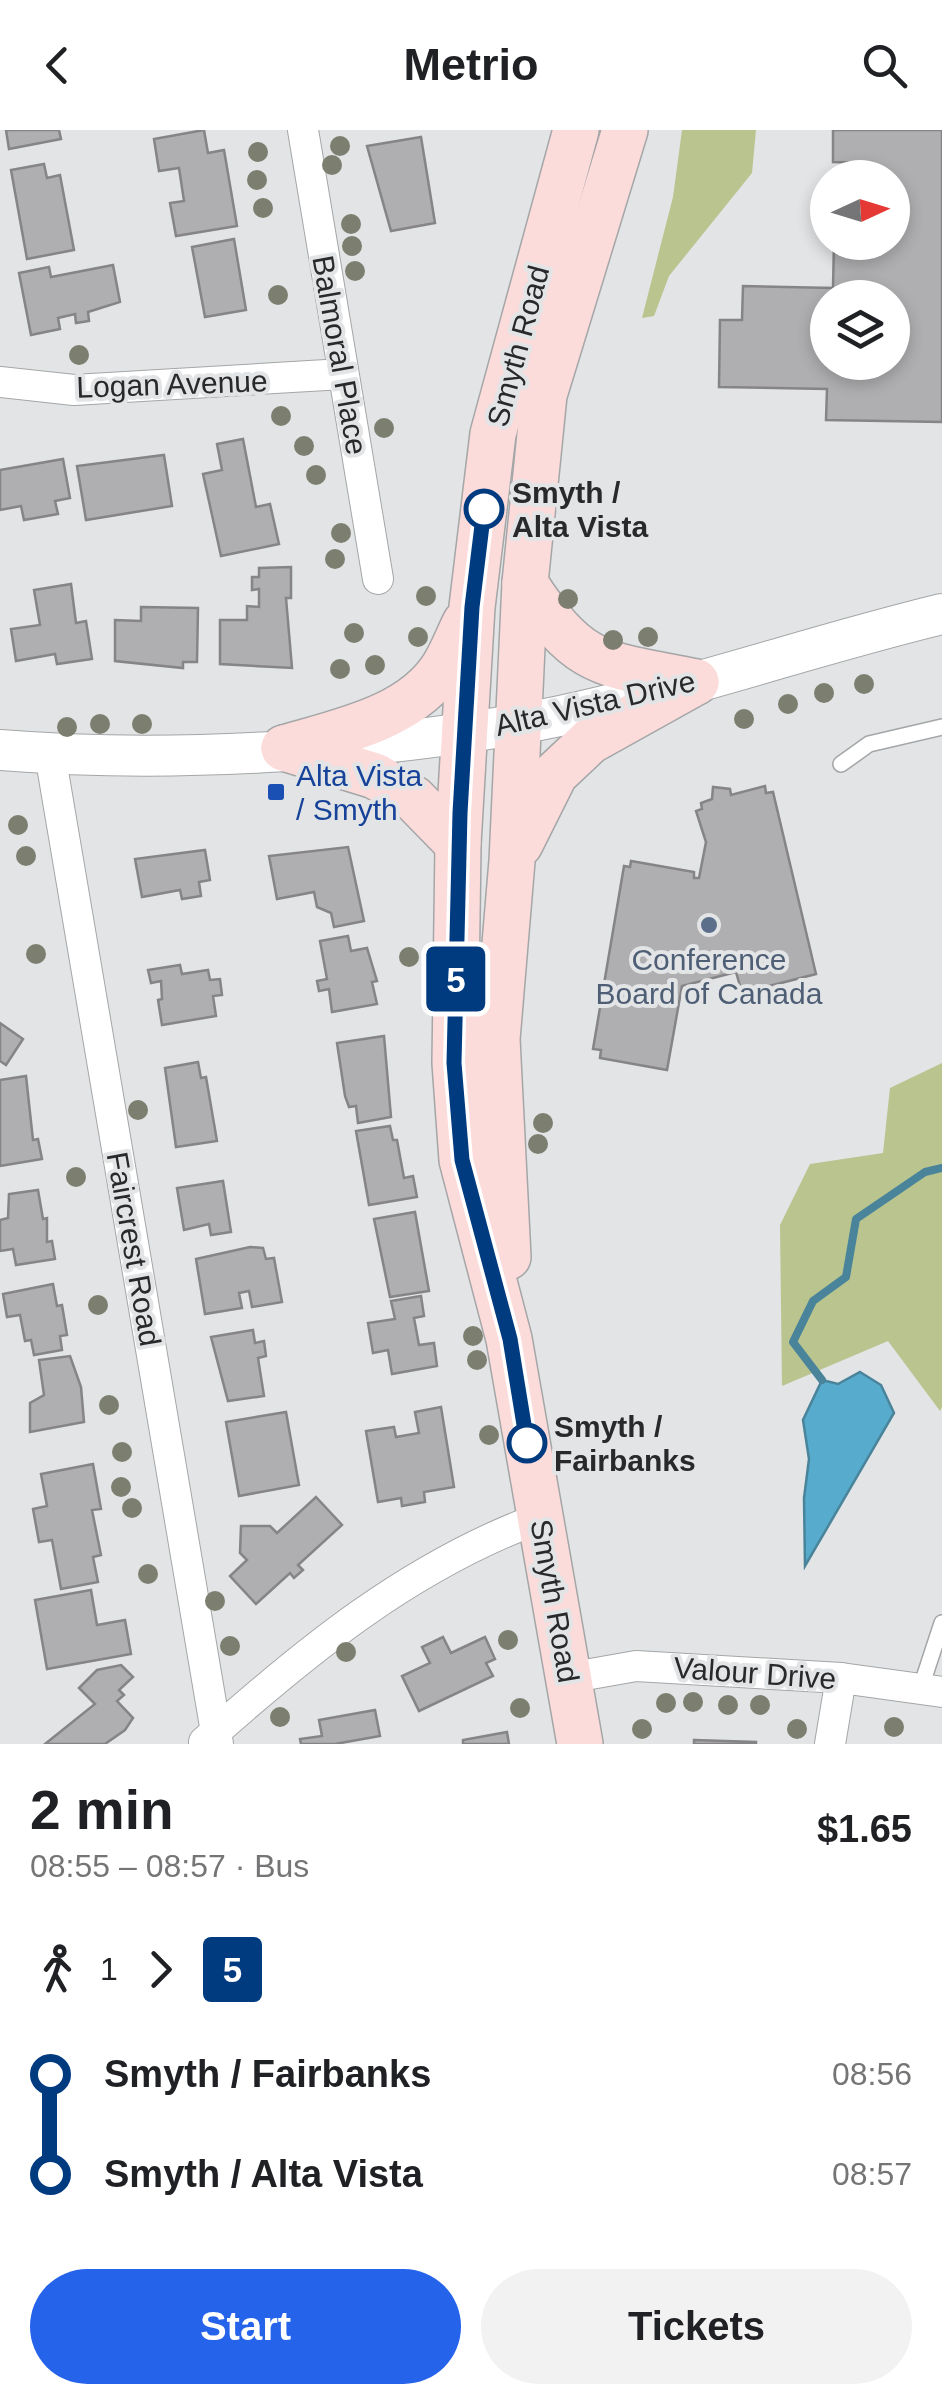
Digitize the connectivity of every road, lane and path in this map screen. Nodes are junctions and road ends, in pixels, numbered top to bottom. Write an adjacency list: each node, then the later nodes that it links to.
1 (303, 130): 4 (street, Balmoral Place)
2 (576, 130): 8 (main road, Smyth Road)
3 (625, 130): 7 (main road, Smyth Road)
4 (343, 374): 5 (street, Logan Avenue); 6 (street, Balmoral Place)
5 (0, 382)
6 (378, 579)
7 (525, 584): 10 (main road); 11 (main road, Smyth Road)
8 (472, 607): 13 (main road, Smyth Road); 14 (main road)
9 (942, 614): 10 (street, Alta Vista Drive)
10 (696, 682): 11 (street, Alta Vista Drive); 19 (main road)
11 (516, 724): 13 (street, Alta Vista Drive); 19 (main road, Smyth Road)
12 (942, 726): 17 (lane)
13 (465, 731): 14 (street, Alta Vista Drive); 18 (main road, Smyth Road)
14 (284, 748): 16 (street, Alta Vista Drive); 18 (main road)
15 (0, 750): 16 (street, Alta Vista Drive)
16 (50, 754): 26 (street, Faircrest Road)
17 (841, 764)
18 (458, 844): 20 (main road, Smyth Road)
19 (512, 861): 20 (main road, Smyth Road)
20 (510, 1339): 21 (main road, Smyth Road)
21 (540, 1518): 23 (main road, Smyth Road); 26 (street)
22 (942, 1624): 25 (lane)
23 (568, 1678): 24 (street, Valour Drive); 27 (main road, Smyth Road)
24 (841, 1678): 25 (street, Valour Drive); 28 (street)
25 (932, 1690)
26 (212, 1740)
27 (580, 1744)
28 (830, 1744)

